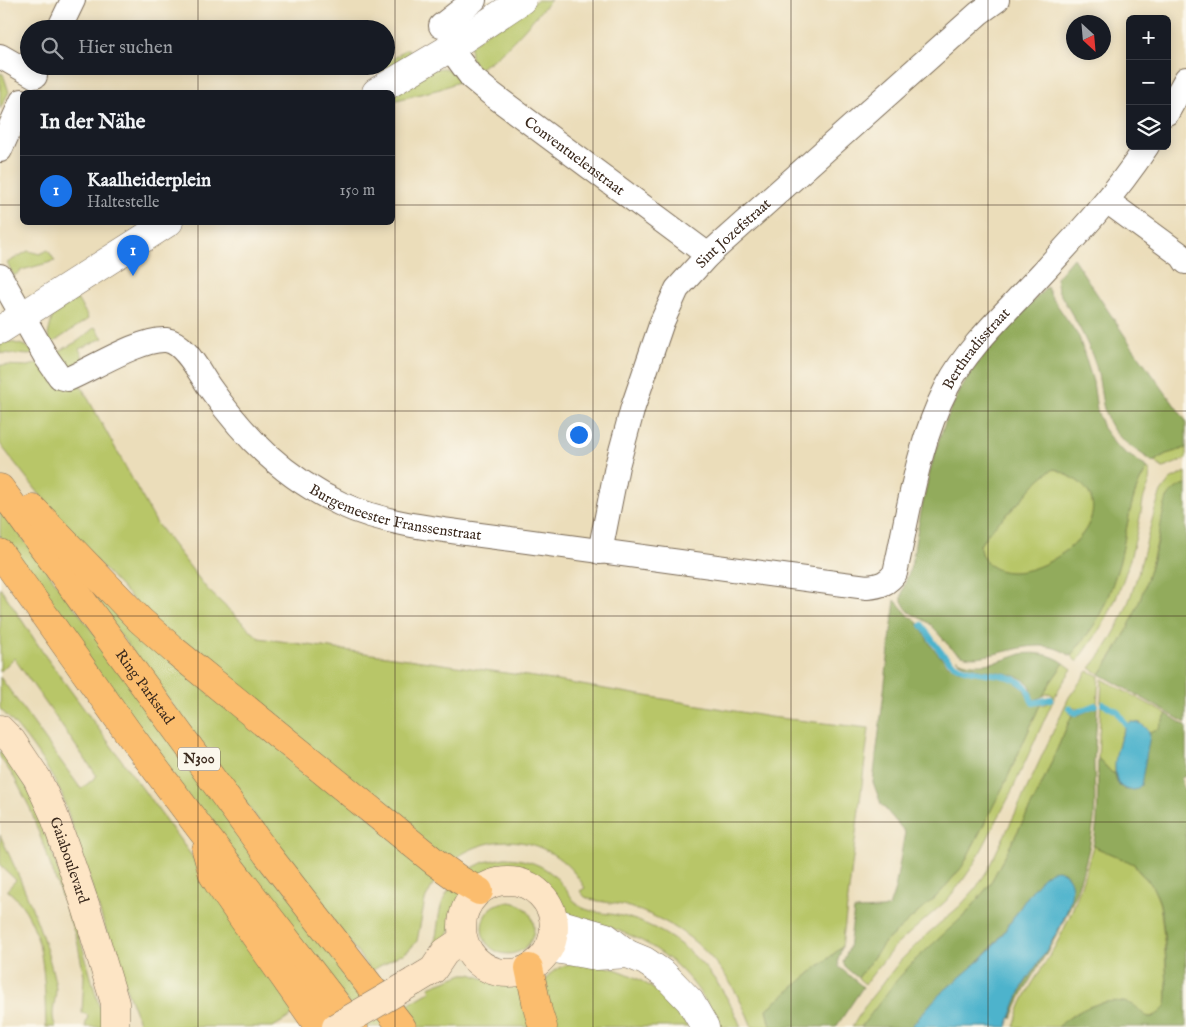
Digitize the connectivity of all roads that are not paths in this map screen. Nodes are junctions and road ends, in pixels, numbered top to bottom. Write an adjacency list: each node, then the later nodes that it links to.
1 (73, 0): 5 (street)
2 (474, 0): 6 (street)
3 (522, 0): 6 (street)
4 (997, 0): 17 (street, Sint Jozefstraat)
5 (63, 20)
6 (446, 37): 10 (street); 17 (street, Conventuelenstraat)
7 (0, 56): 8 (street)
8 (20, 69)
9 (1186, 79): 12 (street)
10 (379, 90)
11 (20, 105): 13 (street)
12 (1171, 106)
13 (0, 150)
14 (1143, 150): 15 (street, Berthradisstraat)
15 (1107, 201): 18 (street); 26 (street, Berthradisstraat)
16 (164, 225): 20 (street)
17 (708, 255): 24 (street, Sint Jozefstraat)
18 (1186, 262)
19 (0, 276): 20 (street)
20 (22, 315): 21 (street); 24 (street, Burgemeester Franssenstraat)
21 (0, 330)
22 (0, 474): 29 (highway)
23 (0, 488): 38 (highway, Ring Parkstad / N300)
24 (600, 552): 26 (street, Burgemeester Franssenstraat)
25 (0, 553): 28 (highway, N300)
26 (876, 587)
27 (0, 730): 33 (main road, Gaiaboulevard)
28 (199, 827): 35 (highway, N300); 37 (highway, N300)
29 (479, 891): 30 (main road); 31 (main road)
30 (552, 936): 32 (main road); 40 (street)
31 (470, 951): 32 (main road); 36 (main road, bridge)
32 (529, 968): 39 (highway)
33 (115, 1015): 34 (main road, Gaiaboulevard)
34 (134, 1027)
35 (319, 1027)
36 (336, 1027)
37 (354, 1027)
38 (402, 1027)
39 (543, 1027)
40 (705, 1027)

